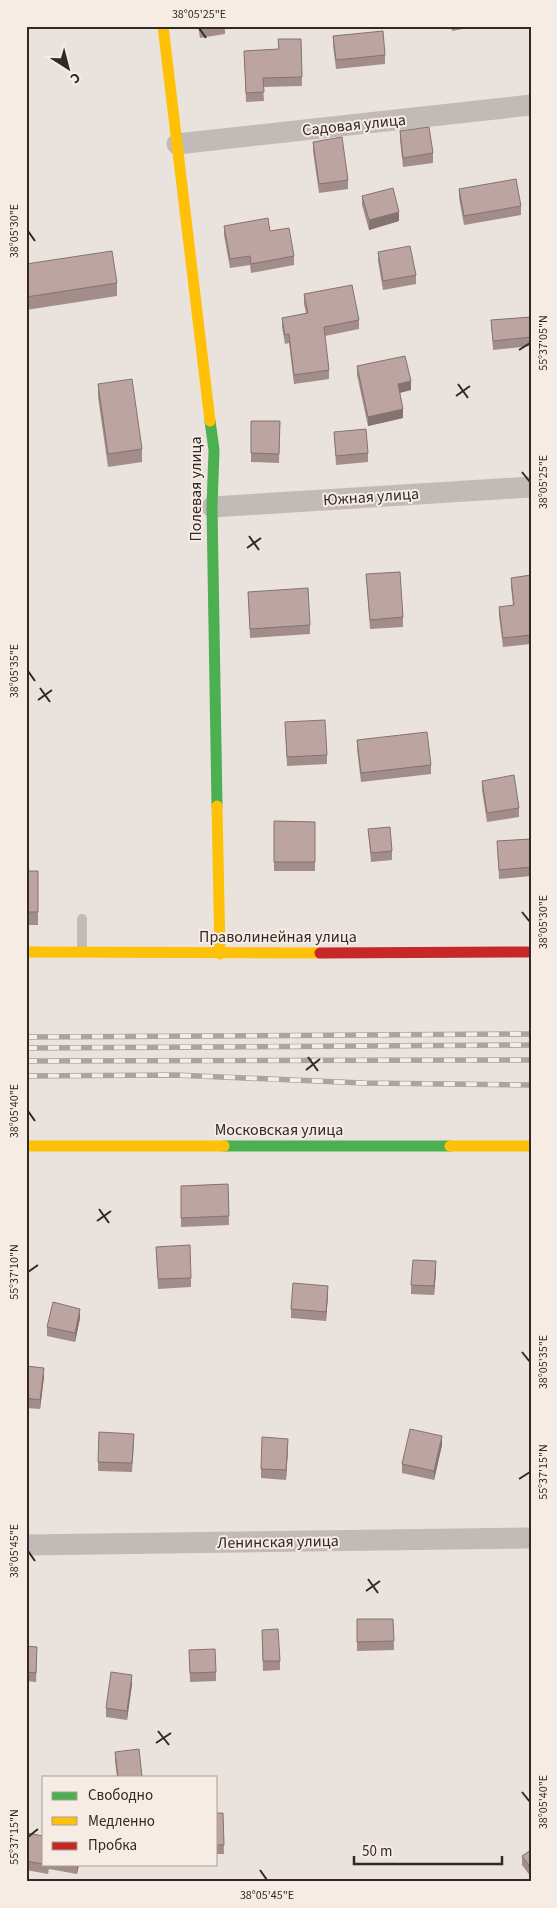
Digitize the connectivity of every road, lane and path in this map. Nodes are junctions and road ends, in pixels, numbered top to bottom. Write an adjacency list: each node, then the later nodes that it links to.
1 (164, 26): 3 (main road, Полевая улица)
2 (531, 106): 3 (street, Садовая улица)
3 (177, 144): 5 (main road, Полевая улица)
4 (531, 487): 5 (street, Южная улица)
5 (212, 507): 10 (main road, Полевая улица)
6 (82, 919): 7 (lane)
7 (82, 951): 8 (main road, Праволинейная улица); 10 (main road, Праволинейная улица)
8 (26, 952)
9 (531, 952): 10 (main road, Праволинейная улица)
10 (220, 954)
11 (531, 1146): 12 (main road, Московская улица)
12 (28, 1150)
13 (531, 1538): 14 (street, Ленинская улица)
14 (26, 1545)

